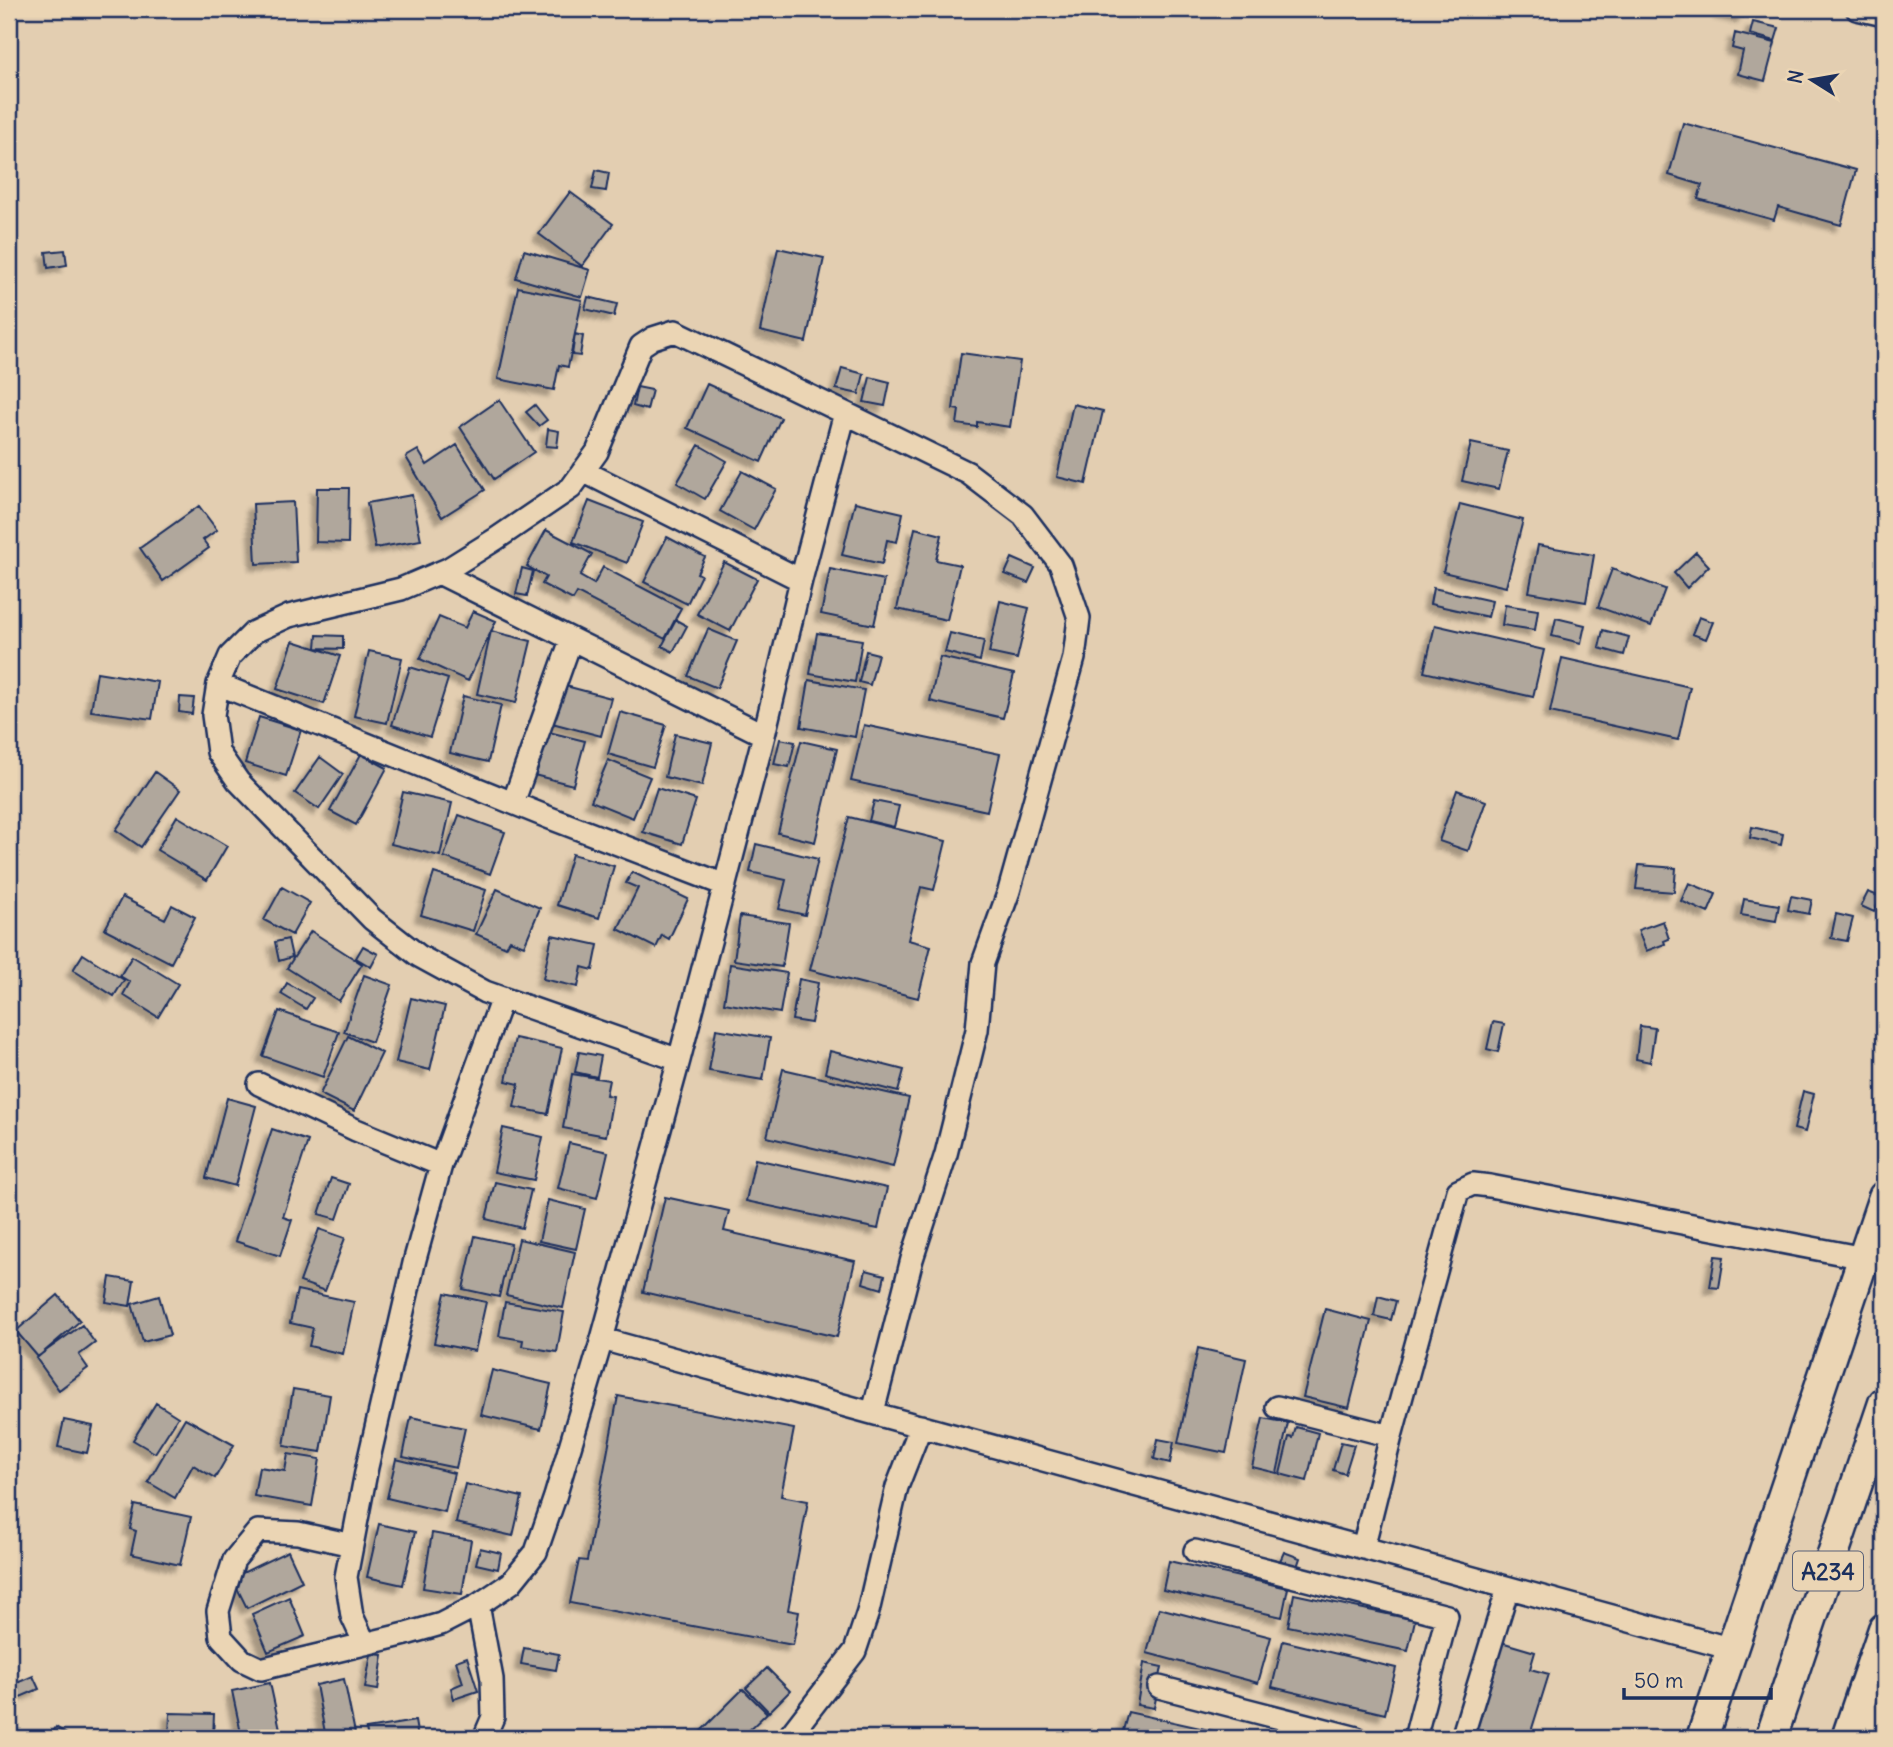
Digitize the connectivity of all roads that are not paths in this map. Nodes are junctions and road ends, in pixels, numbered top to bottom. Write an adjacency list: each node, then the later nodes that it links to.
1 (1857, 9): 2 (street)
2 (1884, 15)
3 (845, 413): 4 (street); 6 (street); 21 (street)
4 (583, 471): 5 (street); 6 (street)
5 (439, 573): 7 (street); 8 (street)
6 (801, 579): 9 (street)
7 (571, 640): 9 (street); 10 (street)
8 (218, 684): 10 (street); 12 (street)
9 (764, 735): 11 (street)
10 (513, 803): 11 (street)
11 (725, 885): 13 (street)
12 (502, 998): 13 (street); 15 (street)
13 (679, 1059): 18 (street)
14 (260, 1084): 15 (street)
15 (440, 1165): 24 (street)
16 (1884, 1197): 17 (highway)
17 (1864, 1258): 23 (street); 31 (highway)
18 (602, 1339): 21 (street); 28 (street)
19 (1884, 1403): 40 (highway, A234)
20 (1277, 1407): 23 (street)
21 (873, 1412): 22 (street)
22 (920, 1426): 25 (street); 35 (street)
23 (1391, 1436): 25 (street)
24 (352, 1545): 30 (street); 30 (street)
25 (1363, 1548): 27 (street)
26 (1195, 1551): 37 (street)
27 (1508, 1588): 31 (street); 38 (street)
28 (478, 1605): 30 (street); 34 (street)
29 (1884, 1629): 41 (highway)
30 (365, 1644)
31 (1732, 1649): 39 (highway)
32 (1159, 1687): 36 (street)
33 (1884, 1716): 42 (highway)
34 (484, 1738)
35 (788, 1738)
36 (1357, 1738)
37 (1415, 1738)
38 (1462, 1738)
39 (1702, 1738)
40 (1771, 1738)
41 (1847, 1738)
42 (1880, 1738)

